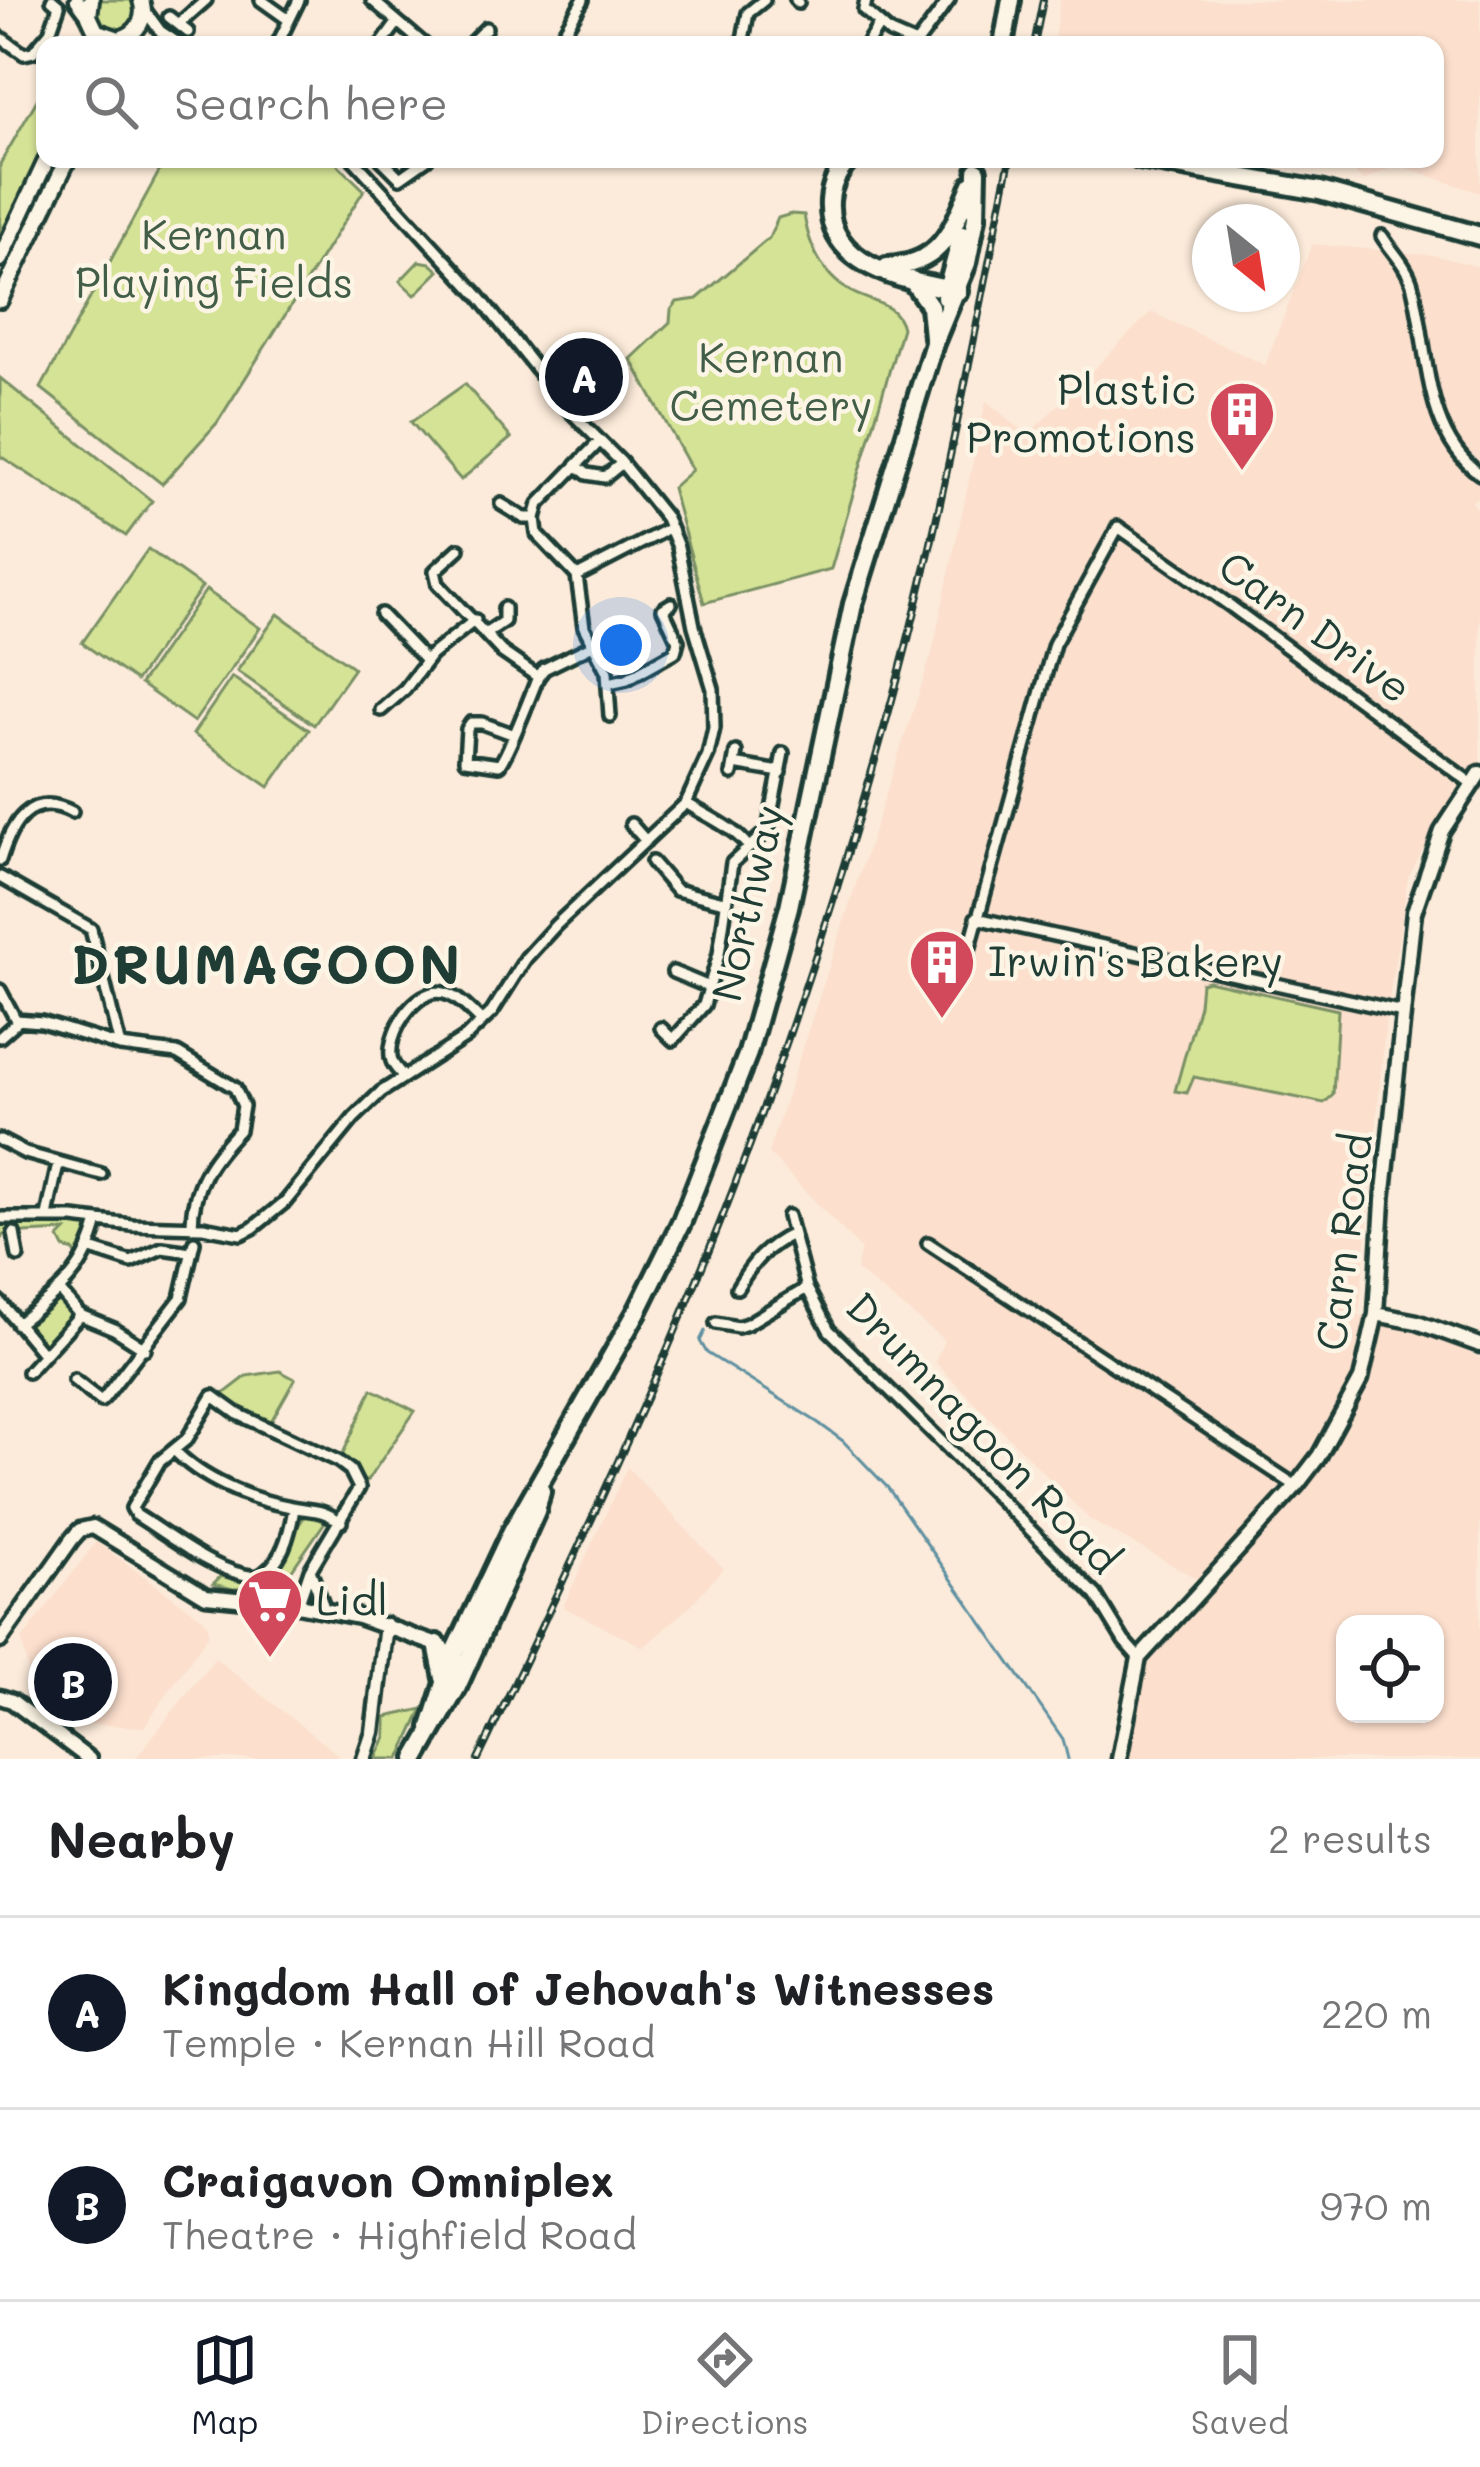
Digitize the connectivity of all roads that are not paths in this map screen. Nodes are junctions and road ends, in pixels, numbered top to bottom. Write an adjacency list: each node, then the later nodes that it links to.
1 (52, 0): 20 (street)
2 (77, 0): 13 (street)
3 (206, 0): 16 (street)
4 (261, 0): 14 (street)
5 (299, 0): 14 (street)
6 (372, 0): 15 (street)
7 (583, 0): 28 (street)
8 (764, 0): 29 (street)
9 (866, 0): 17 (street)
10 (949, 0): 32 (street)
11 (1012, 0): 33 (highway)
12 (142, 4): 19 (street); 21 (main road)
13 (90, 13)
14 (289, 20): 24 (street)
15 (397, 23): 25 (street); 26 (street)
16 (179, 24)
17 (879, 25): 30 (street); 31 (street)
18 (486, 28): 27 (street)
19 (160, 32): 22 (street); 23 (street)
20 (44, 36)
21 (128, 36)
22 (138, 36)
23 (166, 36)
24 (281, 36)
25 (387, 36)
26 (414, 36)
27 (478, 36)
28 (561, 36)
29 (744, 36)
30 (872, 36)
31 (902, 36)
32 (924, 36)
33 (1005, 36)
34 (0, 37): 35 (street)
35 (36, 48)
36 (42, 168): 48 (main road)
37 (64, 168): 52 (main road)
38 (361, 168): 54 (street)
39 (390, 168): 40 (street)
40 (414, 168)
41 (843, 168): 49 (highway)
42 (978, 168): 49 (highway)
43 (978, 168): 51 (highway, Northway)
44 (979, 168): 51 (highway)
45 (1197, 168): 47 (highway)
46 (1382, 236): 57 (street)
47 (1480, 236)
48 (0, 259)
49 (874, 268): 50 (highway)
50 (912, 280): 51 (highway); 53 (highway)
51 (953, 290): 53 (highway, Northway)
52 (0, 300)
53 (934, 344): 127 (highway, Northway)
54 (599, 442): 55 (street); 56 (street)
55 (622, 463): 56 (street); 60 (street)
56 (577, 466): 59 (street)
57 (1480, 474)
58 (501, 504): 59 (street)
59 (535, 518): 62 (street)
60 (670, 528): 62 (street); 79 (street)
61 (459, 550): 65 (street)
62 (577, 576): 68 (street)
63 (671, 604): 71 (street)
64 (503, 606): 67 (street)
65 (475, 620): 67 (street); 69 (street)
66 (384, 622): 69 (street)
67 (488, 632): 70 (street)
68 (591, 646): 70 (street); 71 (street)
69 (426, 661): 72 (street)
70 (538, 677): 74 (street)
71 (609, 683): 73 (street)
72 (381, 710)
73 (610, 716)
74 (512, 734): 74 (street)
75 (736, 752): 77 (street)
76 (783, 753): 77 (street)
77 (780, 772): 83 (street)
78 (1475, 778): 88 (street, Carn Drive); 93 (street, Carn Road)
79 (686, 802): 82 (street); 83 (street)
80 (72, 812): 84 (street)
81 (631, 824): 82 (street)
82 (646, 841): 95 (street)
83 (748, 848): 87 (street)
84 (0, 860)
85 (0, 877): 98 (street)
86 (649, 879): 87 (street)
87 (724, 902): 91 (street)
88 (976, 918): 89 (street); 93 (street)
89 (968, 950)
90 (673, 972): 91 (street)
91 (709, 987): 96 (street)
92 (0, 990): 94 (street)
93 (1403, 1012): 117 (street, Carn Road)
94 (16, 1020): 97 (street); 98 (street)
95 (482, 1022): 99 (street); 99 (street)
96 (661, 1028)
97 (0, 1036)
98 (120, 1046): 107 (street)
99 (403, 1076): 107 (street)
100 (0, 1140): 101 (street)
101 (58, 1164): 102 (street); 103 (street)
102 (100, 1174)
103 (47, 1216): 105 (street); 106 (street)
104 (788, 1216): 108 (street, Drumnagoon Road)
105 (0, 1218)
106 (98, 1221): 107 (street); 111 (street)
107 (186, 1227)
108 (792, 1234): 113 (street); 114 (street, Drumnagoon Road)
109 (928, 1243): 128 (street)
110 (0, 1246): 112 (street)
111 (91, 1250): 115 (street); 122 (street)
112 (18, 1256)
113 (737, 1288)
114 (807, 1288): 119 (street); 139 (street, Drumnagoon Road)
115 (59, 1290): 118 (street); 120 (street)
116 (0, 1302): 120 (street)
117 (1376, 1314): 121 (street); 128 (street, Carn Road)
118 (80, 1315): 122 (street); 123 (street)
119 (716, 1322)
120 (17, 1324): 123 (street)
121 (1480, 1345)
122 (145, 1349): 125 (street)
123 (44, 1354): 124 (street)
124 (28, 1372)
125 (74, 1381)
126 (174, 1450): 129 (street); 129 (street); 130 (street)
127 (545, 1478): 135 (highway, Northway); 138 (highway, Northway)
128 (1296, 1486): 139 (street, Carn Road)
129 (294, 1508): 130 (street)
130 (341, 1522): 131 (street)
131 (310, 1570): 132 (street); 133 (street)
132 (298, 1606): 133 (street); 136 (street)
133 (325, 1610): 134 (street)
134 (386, 1625): 137 (street); 145 (street)
135 (464, 1630): 137 (street); 138 (highway, Northway)
136 (0, 1641)
137 (434, 1643): 138 (street); 140 (highway)
138 (463, 1656): 140 (highway, Northway); 143 (highway, Northway)
139 (1139, 1658): 147 (street)
140 (444, 1678): 143 (highway, Northway)
141 (0, 1684): 142 (street)
142 (6, 1699): 144 (street)
143 (431, 1727): 146 (highway, Northway)
144 (89, 1759)
145 (364, 1759)
146 (416, 1759)
147 (1119, 1759)

